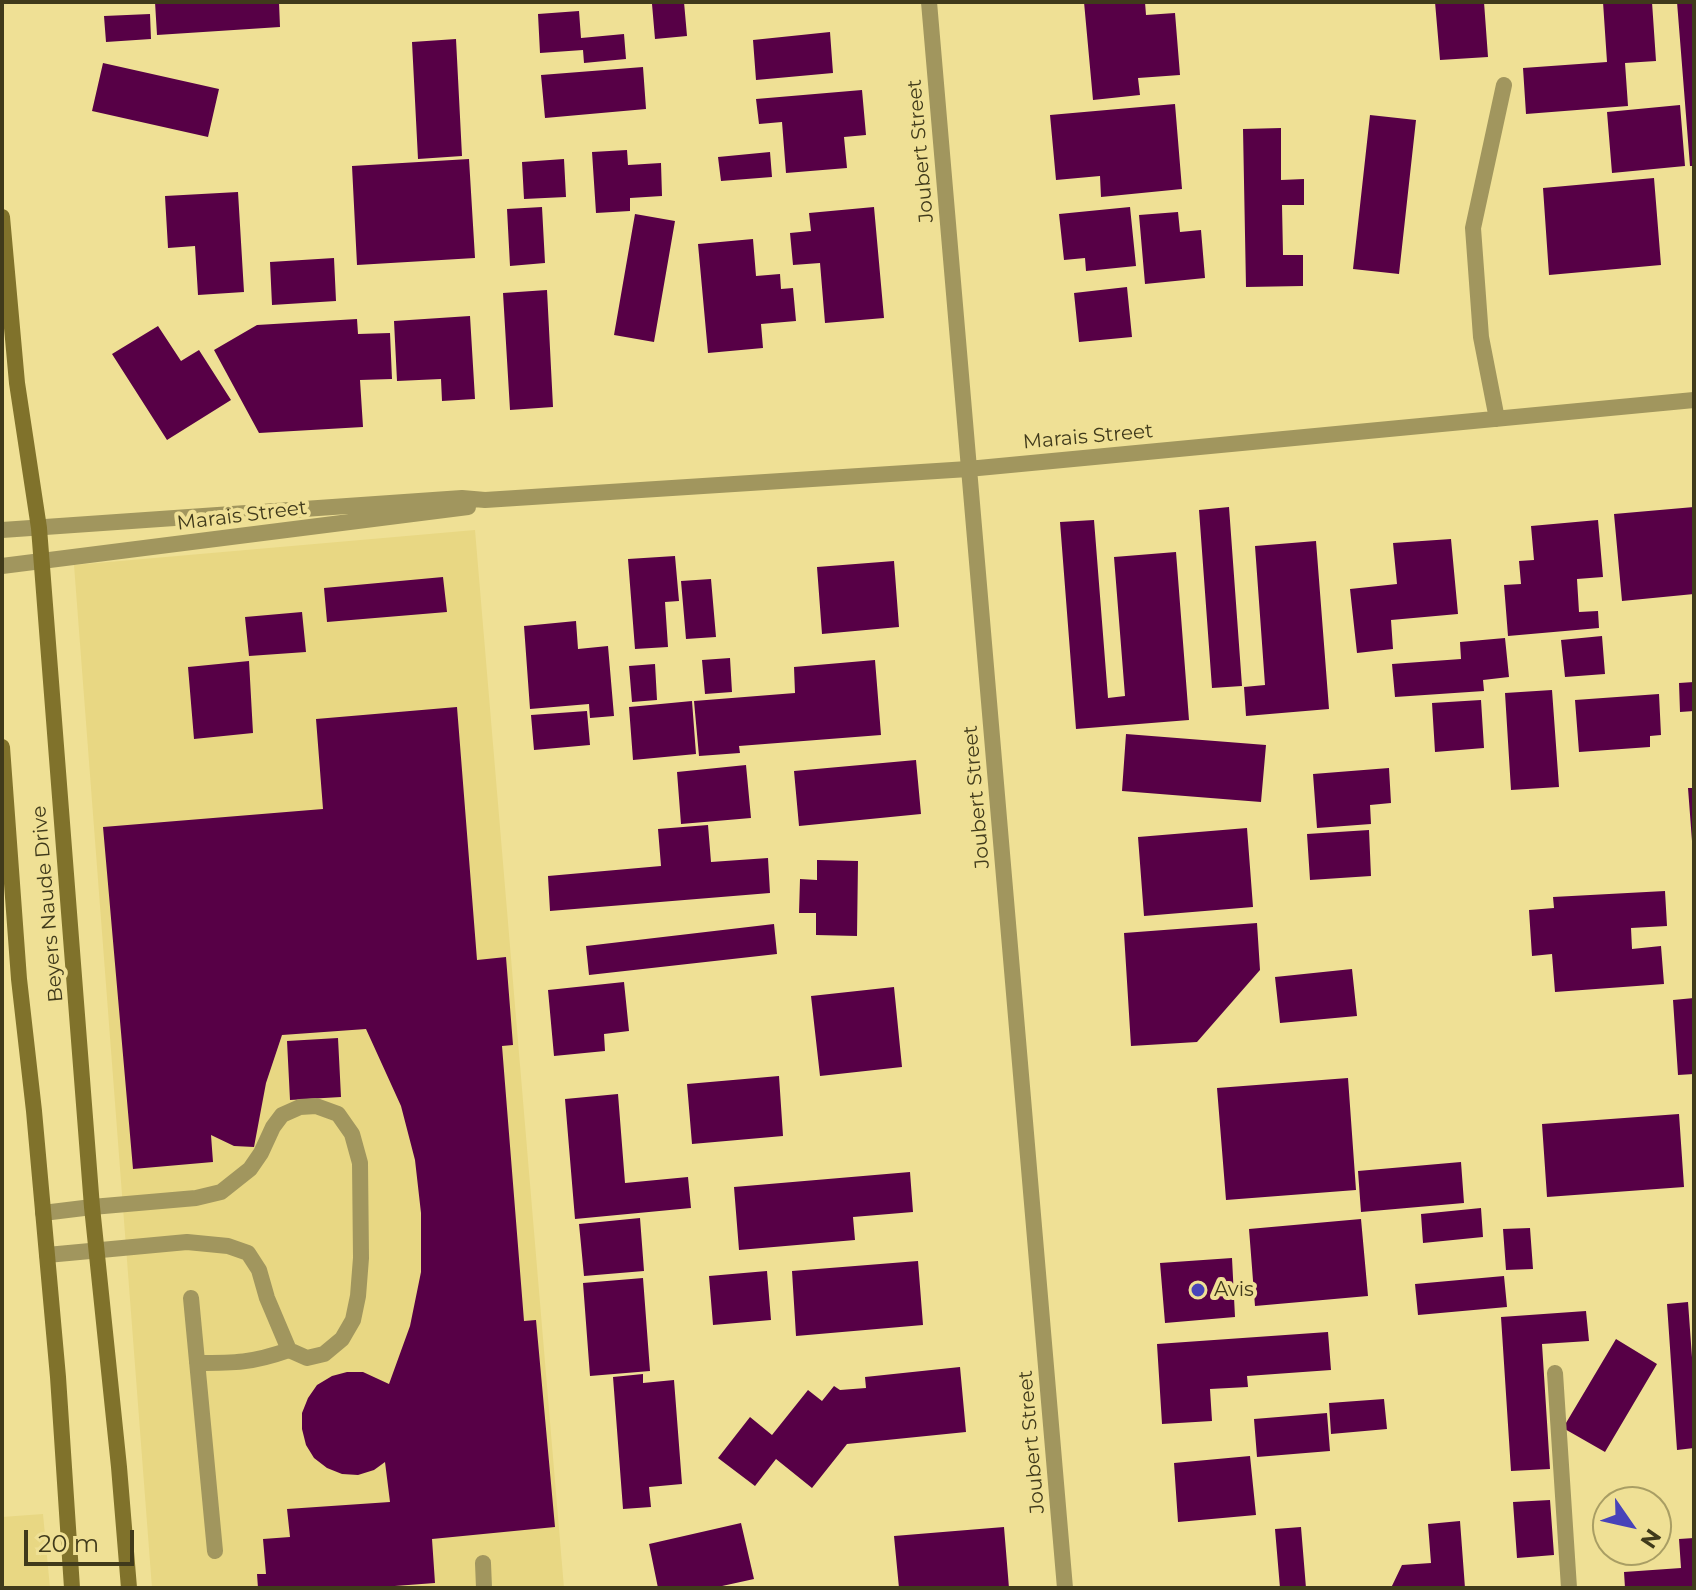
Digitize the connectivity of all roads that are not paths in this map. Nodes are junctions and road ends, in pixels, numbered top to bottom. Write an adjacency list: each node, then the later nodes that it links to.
1 (929, 2): 6 (street, Joubert Street)
2 (1504, 85): 5 (street)
3 (2, 217): 8 (street, Beyers Naude Drive)
4 (1694, 400): 5 (street, Marais Street)
5 (1497, 419): 6 (street, Marais Street)
6 (968, 469): 7 (street, Marais Street); 26 (street, Joubert Street)
7 (485, 500): 8 (street, Marais Street); 10 (street, Marais Street)
8 (39, 528): 9 (street, Marais Street); 10 (street, Beyers Naude Drive)
9 (2, 530)
10 (41, 560): 11 (street, Marais Street); 13 (street, Beyers Naude Drive)
11 (2, 566)
12 (2, 747): 14 (street, Beyers Naude Drive)
13 (92, 1207): 14 (street); 15 (street, Beyers Naude Drive); 18 (street)
14 (43, 1213): 16 (street, Beyers Naude Drive)
15 (97, 1251): 16 (street); 18 (street); 24 (street, Beyers Naude Drive)
16 (47, 1255): 23 (street, Beyers Naude Drive)
17 (191, 1298): 19 (street)
18 (289, 1350): 19 (street)
19 (197, 1363): 21 (street)
20 (1555, 1373): 27 (street)
21 (215, 1551)
22 (483, 1563): 25 (street)
23 (72, 1588)
24 (129, 1588)
25 (484, 1588)
26 (1065, 1588)
27 (1569, 1588)

